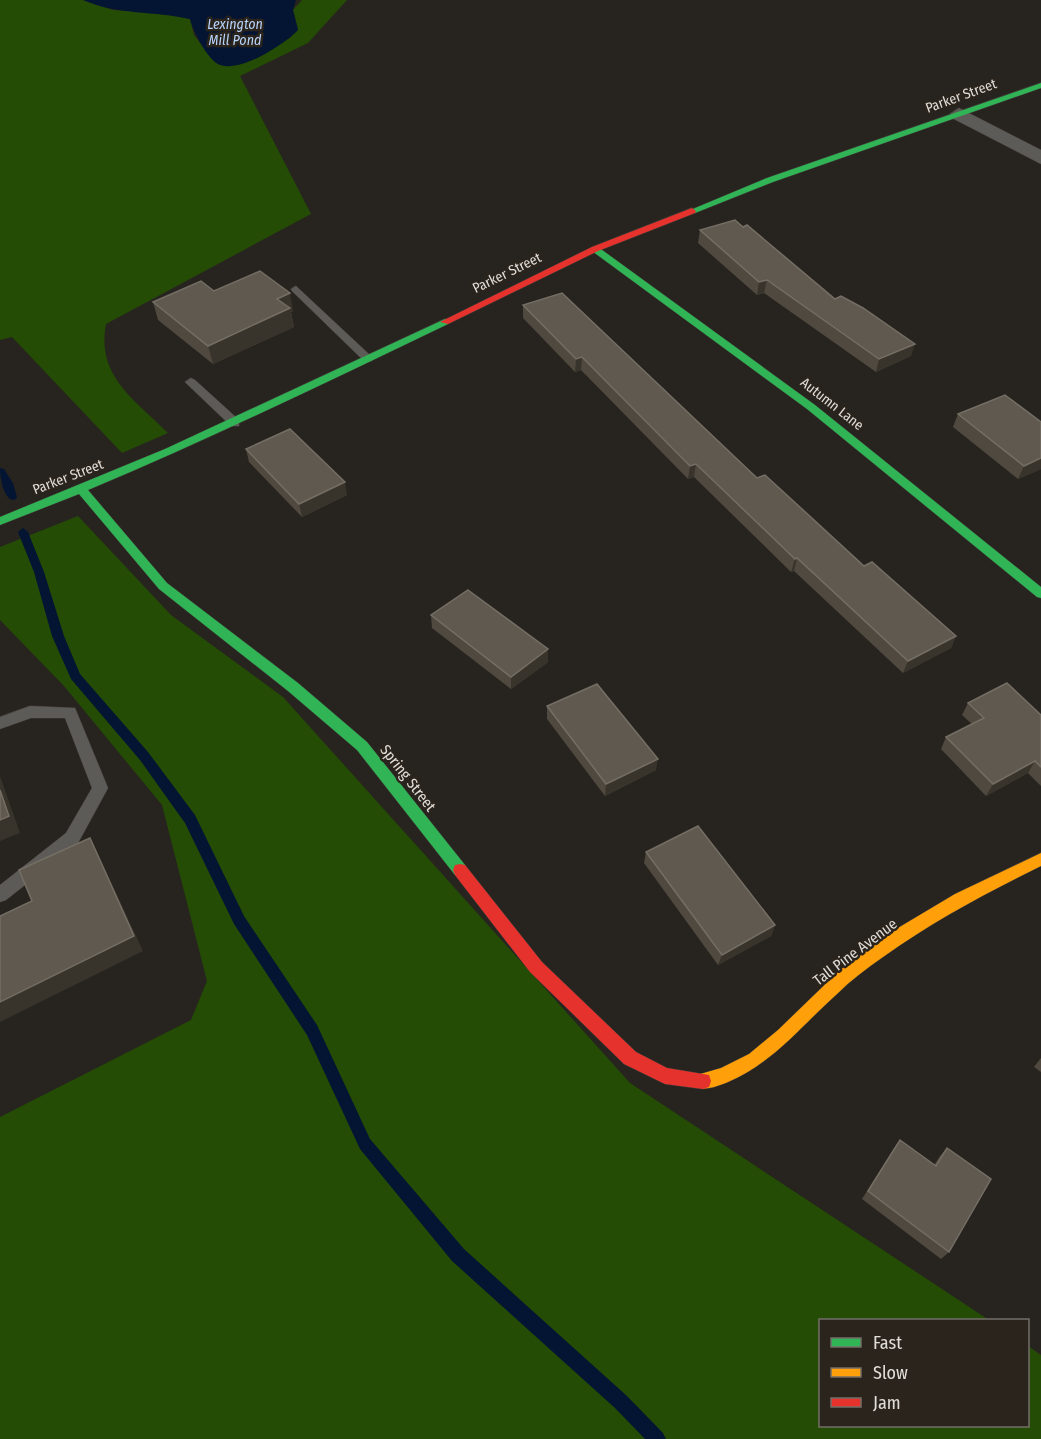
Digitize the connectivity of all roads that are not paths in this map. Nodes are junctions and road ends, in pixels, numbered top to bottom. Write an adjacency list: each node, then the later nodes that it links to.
1 (1041, 85): 2 (street, Parker Street)
2 (959, 114): 3 (street); 4 (street, Parker Street)
3 (1041, 158)
4 (595, 249): 6 (street, Parker Street); 11 (street, Autumn Lane)
5 (296, 290): 6 (lane)
6 (368, 359): 8 (street, Parker Street)
7 (191, 382): 8 (lane)
8 (235, 423): 9 (street, Parker Street)
9 (82, 490): 10 (street, Parker Street); 15 (street, Spring Street)
10 (0, 521)
11 (1041, 594)
12 (0, 723): 14 (lane)
13 (1041, 859): 15 (street, Tall Pine Avenue)
14 (0, 895)
15 (700, 1082)

